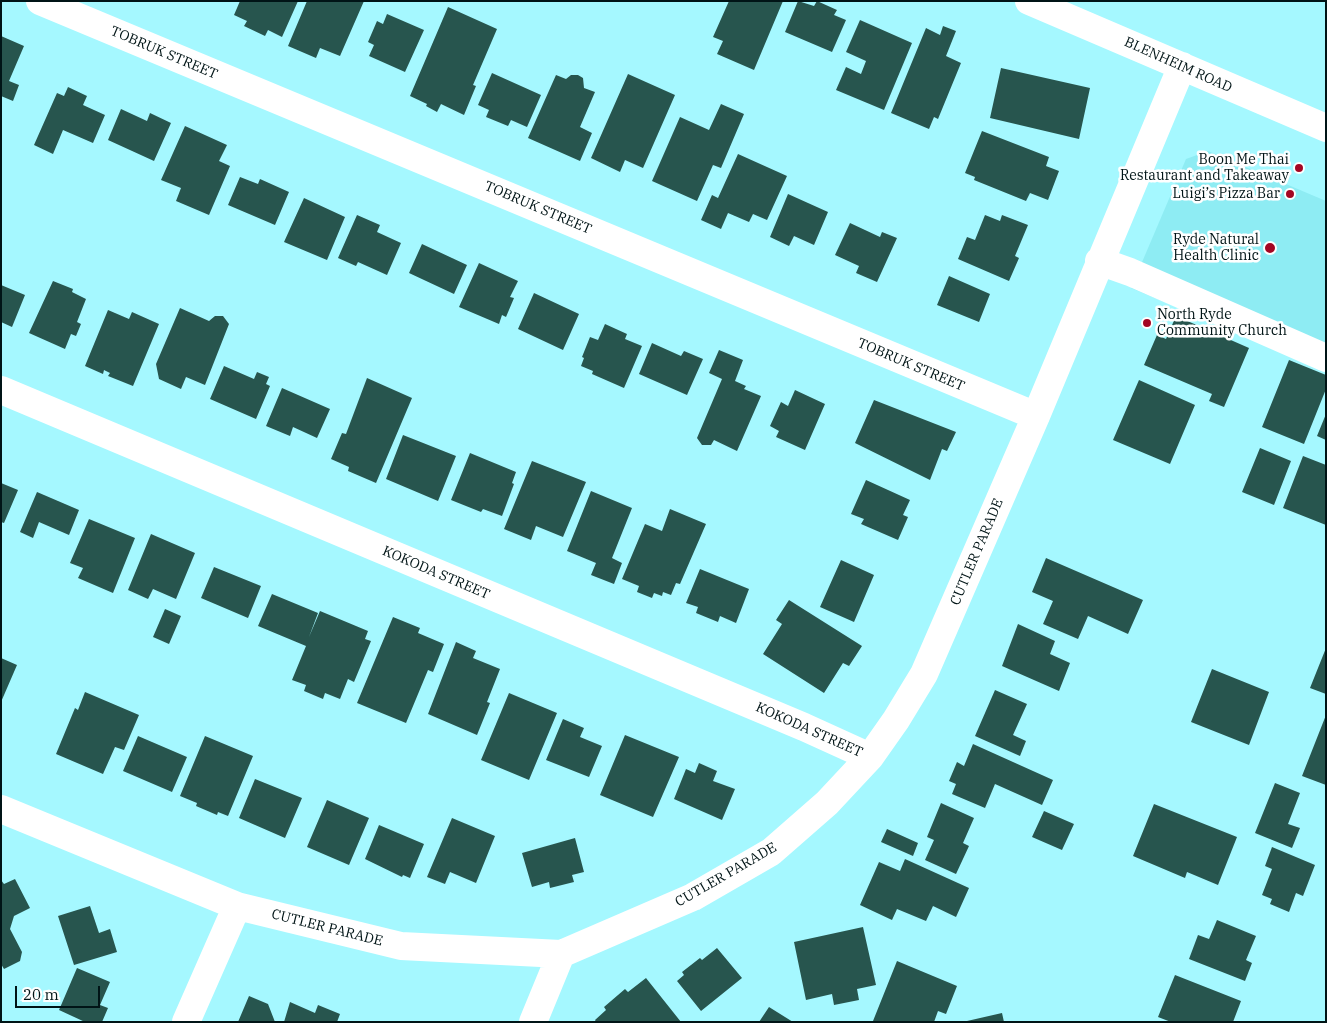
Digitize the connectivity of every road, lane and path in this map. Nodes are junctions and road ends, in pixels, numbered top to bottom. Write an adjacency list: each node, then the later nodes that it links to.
1 (40, 1): 8 (street, TOBRUK STREET)
2 (1030, 1): 3 (street, BLENHEIM ROAD)
3 (1182, 66): 4 (street, BLENHEIM ROAD); 5 (street, CUTLER PARADE)
4 (1326, 128)
5 (1099, 261): 6 (street); 8 (street, CUTLER PARADE)
6 (1326, 358)
7 (1, 390): 9 (street, KOKODA STREET)
8 (1036, 416): 9 (street, CUTLER PARADE)
9 (870, 757): 12 (street, CUTLER PARADE)
10 (1, 808): 11 (street, CUTLER PARADE)
11 (237, 906): 12 (street, CUTLER PARADE); 13 (street)
12 (561, 954): 14 (street)
13 (186, 1022)
14 (533, 1022)

